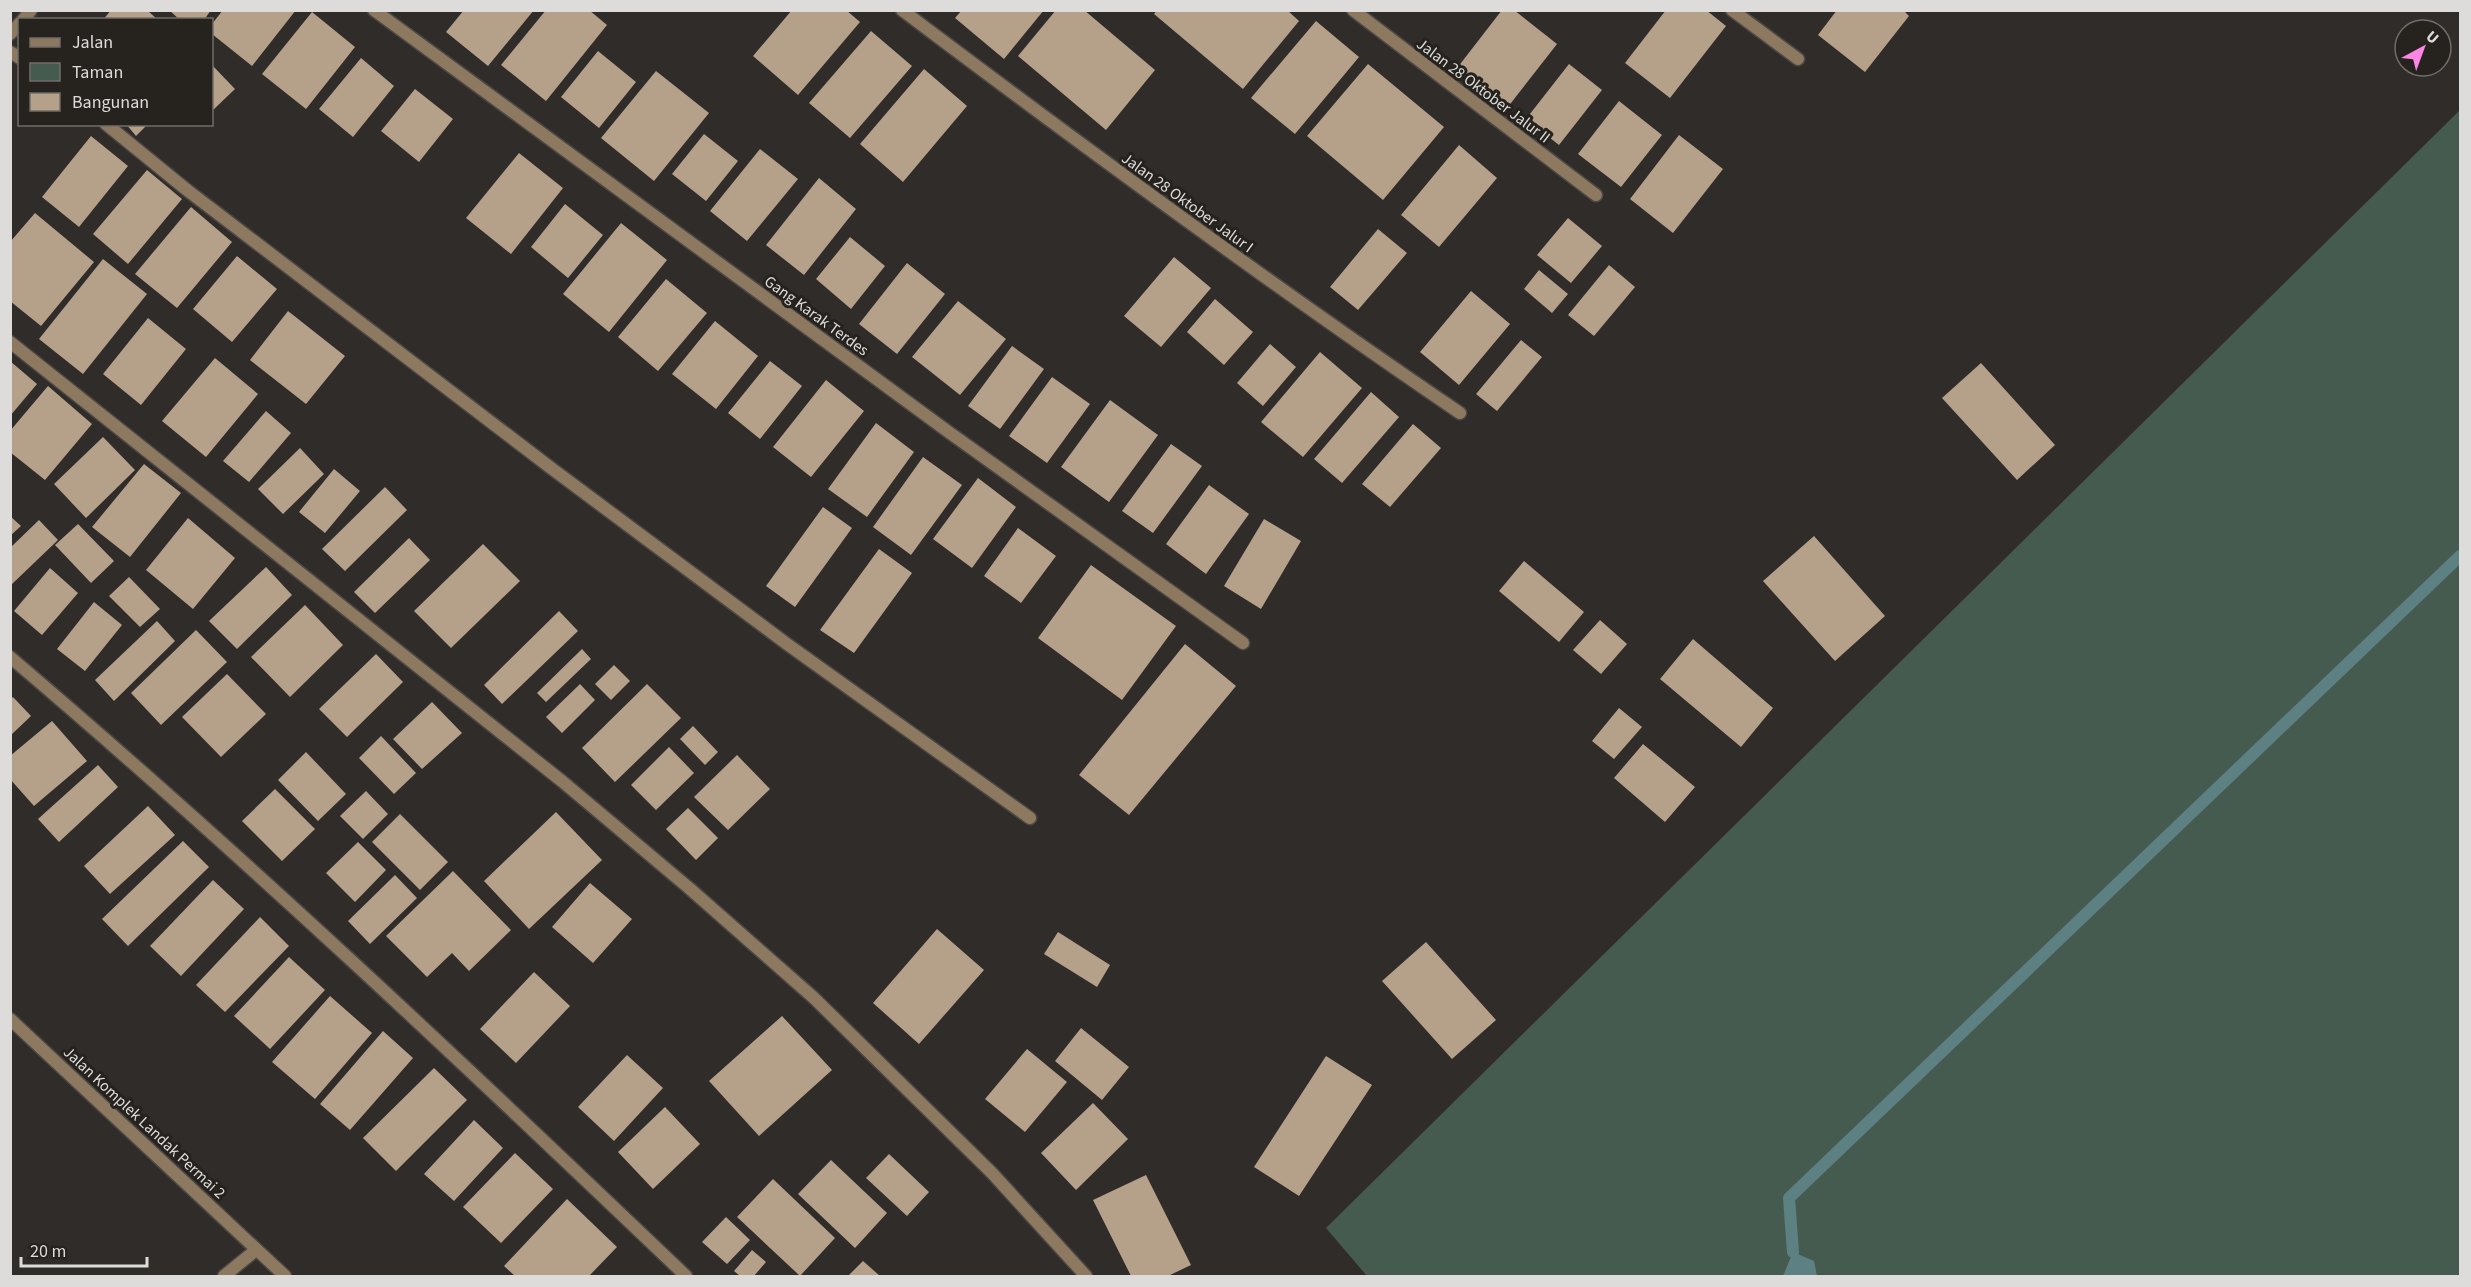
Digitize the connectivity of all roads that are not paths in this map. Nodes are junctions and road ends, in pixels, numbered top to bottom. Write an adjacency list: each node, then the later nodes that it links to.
1 (374, 10): 10 (street, Gang Karak Terdes)
2 (902, 10): 9 (street, Jalan 28 Oktober Jalur I)
3 (1353, 10): 7 (street, Jalan 28 Oktober Jalur II)
4 (1732, 10): 5 (street)
5 (1798, 59)
6 (108, 126): 12 (street)
7 (1596, 195)
8 (10, 342): 18 (street)
9 (1460, 413)
10 (1243, 643)
11 (10, 657): 17 (street)
12 (1030, 818)
13 (10, 1019): 14 (street, Jalan Komplek Landak Permai 2)
14 (256, 1250): 15 (street); 16 (street, Jalan Komplek Landak Permai 2)
15 (224, 1276)
16 (285, 1276)
17 (686, 1276)
18 (1086, 1276)

